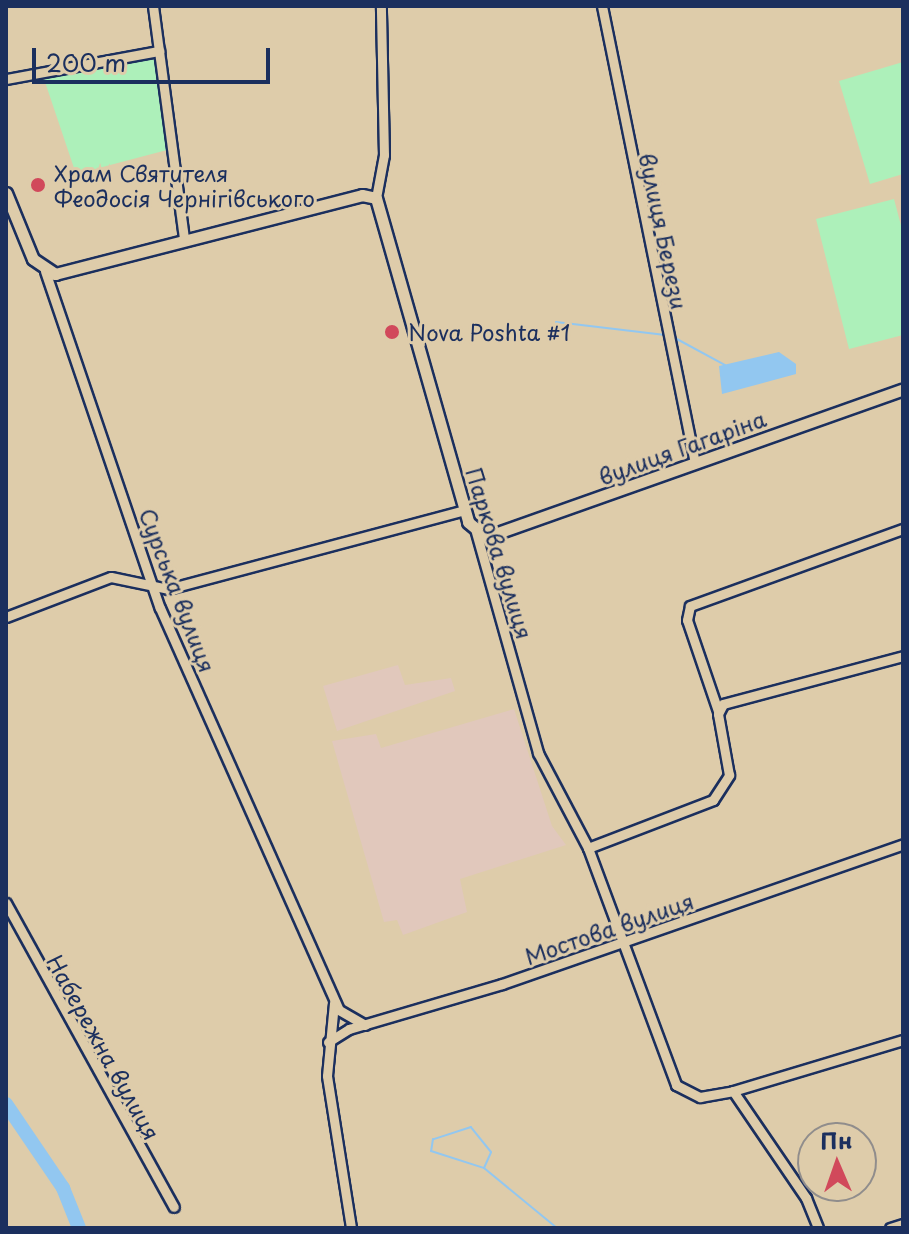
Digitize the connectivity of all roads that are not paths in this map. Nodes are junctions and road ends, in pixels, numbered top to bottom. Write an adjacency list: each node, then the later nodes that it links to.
1 (153, 6): 4 (street)
2 (381, 6): 7 (street, Паркова вулиця)
3 (602, 6): 12 (street, вулиця Берези)
4 (159, 51): 5 (street); 9 (street)
5 (6, 79)
6 (6, 193): 8 (street, Сурська вулиця)
7 (376, 198): 9 (street); 13 (street, Паркова вулиця)
8 (8, 207): 10 (street, Сурська вулиця)
9 (184, 239): 10 (street)
10 (45, 271): 16 (street, Сурська вулиця)
11 (903, 389): 12 (street, вулиця Гагаріна)
12 (695, 463): 15 (street, вулиця Гагаріна)
13 (465, 510): 15 (street, Паркова вулиця); 16 (street)
14 (903, 529): 19 (street)
15 (476, 532): 21 (street, Паркова вулиця)
16 (154, 589): 17 (street); 24 (street, Сурська вулиця)
17 (6, 617)
18 (903, 656): 19 (street)
19 (718, 711): 21 (street)
20 (903, 844): 23 (street, Мостова вулиця)
21 (588, 848): 23 (street, Паркова вулиця)
22 (6, 903): 29 (street, Набережна вулиця)
23 (623, 943): 25 (street, Мостова вулиця); 28 (street, Паркова вулиця)
24 (333, 996): 25 (street, Сурська вулиця); 27 (street, Сурська вулиця)
25 (365, 1025): 27 (street, Мостова вулиця)
26 (903, 1040): 28 (street)
27 (328, 1042): 31 (street, Сурська вулиця)
28 (733, 1091): 32 (street)
29 (174, 1207)
30 (903, 1224): 33 (street)
31 (351, 1228)
32 (818, 1228)
33 (890, 1228)

